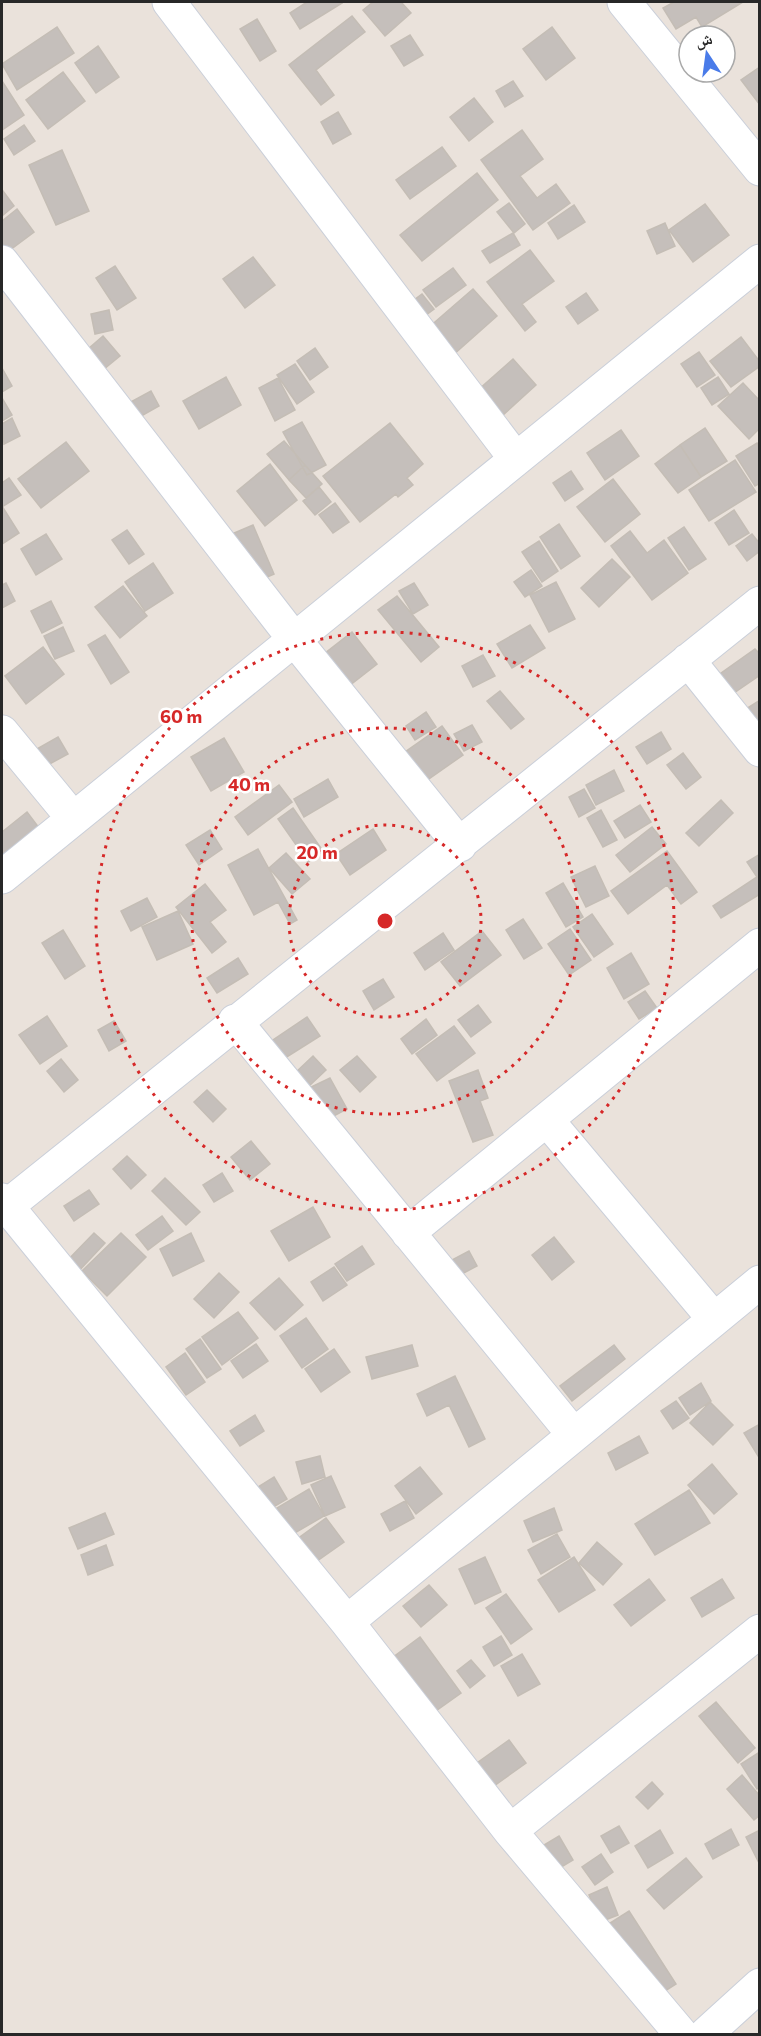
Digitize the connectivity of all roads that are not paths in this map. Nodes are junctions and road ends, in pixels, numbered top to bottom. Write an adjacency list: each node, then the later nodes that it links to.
1 (169, 2): 6 (street)
2 (624, 2): 3 (street)
3 (759, 169)
4 (759, 261): 6 (street)
5 (2, 262): 8 (street)
6 (515, 458): 8 (street)
7 (759, 603): 9 (street)
8 (294, 639): 12 (street); 13 (street)
9 (688, 660): 11 (street); 13 (street)
10 (2, 732): 12 (street)
11 (759, 750)
12 (72, 817): 14 (street)
13 (460, 845): 16 (street)
14 (2, 877)
15 (759, 945): 17 (street)
16 (235, 1021): 18 (street); 19 (street)
17 (547, 1120): 19 (street); 21 (street)
18 (3, 1205): 23 (street)
19 (408, 1233): 22 (street)
20 (759, 1282): 21 (street)
21 (714, 1319): 22 (street)
22 (574, 1435): 23 (street)
23 (347, 1622): 25 (street)
24 (759, 1631): 25 (street)
25 (510, 1831): 27 (street)
26 (759, 1985): 28 (street)
27 (681, 2034)
28 (706, 2034)

